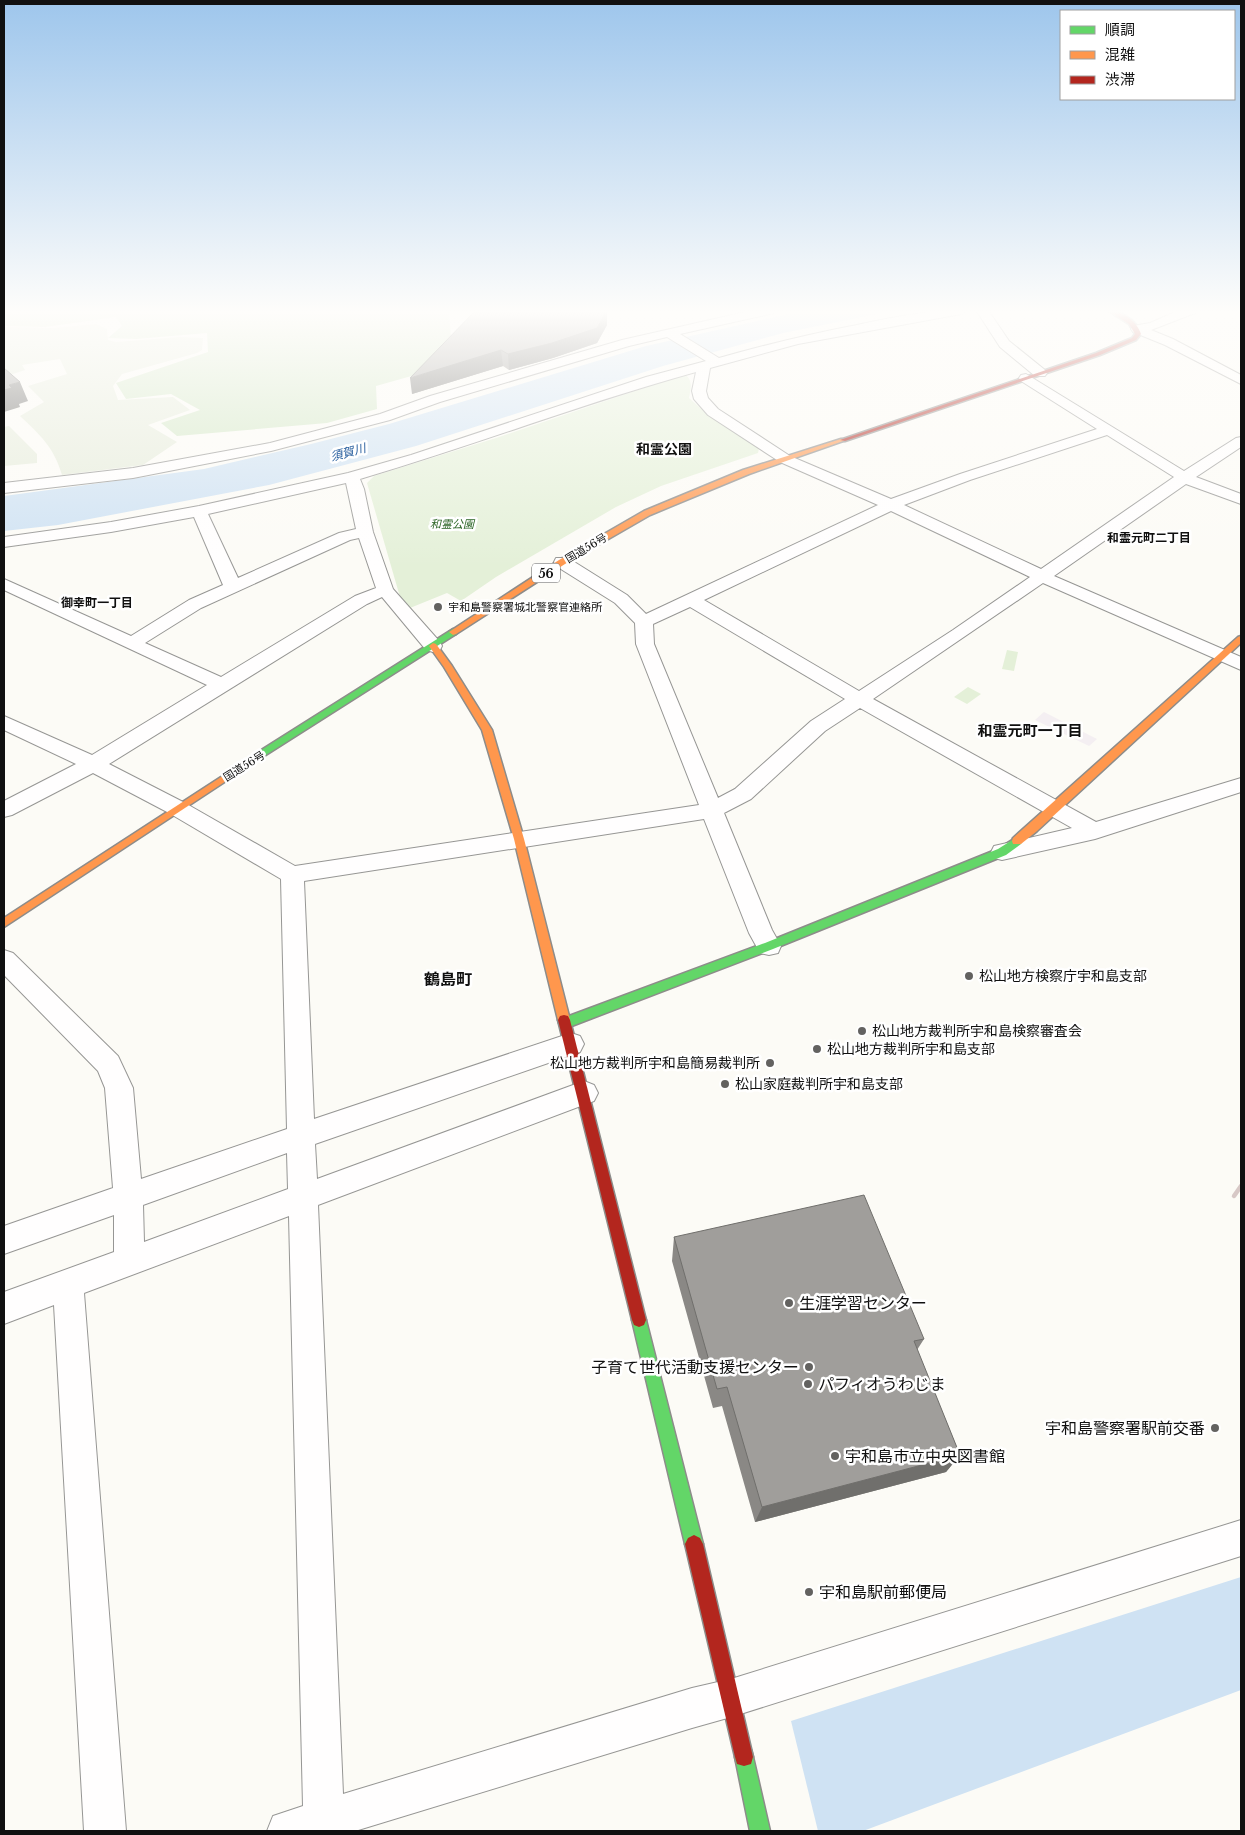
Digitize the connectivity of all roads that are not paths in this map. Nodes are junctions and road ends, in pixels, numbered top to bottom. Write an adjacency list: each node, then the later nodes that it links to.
1 (446, 396): 11 (street)
2 (600, 396): 9 (street)
3 (700, 396): 8 (street)
4 (973, 396): 8 (main road, 国道56号 / 56)
5 (1054, 396): 6 (street)
6 (1109, 430): 10 (street); 13 (street)
7 (1241, 441): 10 (street)
8 (785, 458): 13 (street); 17 (main road, 国道56号 / 56)
9 (351, 477): 14 (street); 15 (street)
10 (1186, 477): 12 (street); 18 (street)
11 (4, 488)
12 (1241, 499)
13 (891, 505): 18 (street); 22 (street)
14 (199, 511): 16 (street); 20 (street)
15 (365, 532): 20 (street); 21 (street)
16 (11, 546)
17 (562, 562): 23 (street); 26 (main road, 国道56号 / 56)
18 (1043, 577): 27 (street); 30 (street)
19 (4, 584): 25 (street)
20 (233, 587): 25 (street)
21 (385, 590): 26 (street); 29 (street)
22 (691, 600): 23 (street); 30 (street)
23 (644, 622): 37 (street)
24 (1241, 639): 27 (main road)
25 (132, 643): 29 (street)
26 (433, 646): 35 (main road, 国道56号 / 56); 39 (main road)
27 (1222, 656): 28 (street); 34 (main road)
28 (1241, 664)
29 (222, 684): 32 (street)
30 (859, 699): 34 (street); 37 (street)
31 (4, 722): 32 (street)
32 (93, 764): 35 (street); 36 (street)
33 (1241, 785): 38 (street)
34 (1054, 806): 38 (street); 40 (main road)
35 (177, 808): 41 (street); 42 (main road, 国道56号 / 56)
36 (4, 810)
37 (711, 811): 39 (street); 43 (street)
38 (1095, 831): 40 (street)
39 (519, 838): 41 (street); 45 (main road)
40 (1002, 852): 43 (main road)
41 (292, 875): 47 (street)
42 (4, 923)
43 (769, 946): 45 (main road)
44 (4, 960): 48 (street)
45 (568, 1033): 46 (main road); 47 (street)
46 (584, 1092): 49 (street); 55 (main road)
47 (301, 1136): 48 (street); 49 (street)
48 (128, 1196): 50 (street); 51 (street)
49 (304, 1198): 51 (street); 56 (street)
50 (4, 1240)
51 (129, 1261): 52 (street)
52 (68, 1284): 53 (street); 57 (street)
53 (4, 1308)
54 (1241, 1538): 55 (street)
55 (730, 1698): 56 (street); 58 (main road)
56 (312, 1828)
57 (105, 1831)
58 (760, 1831)

